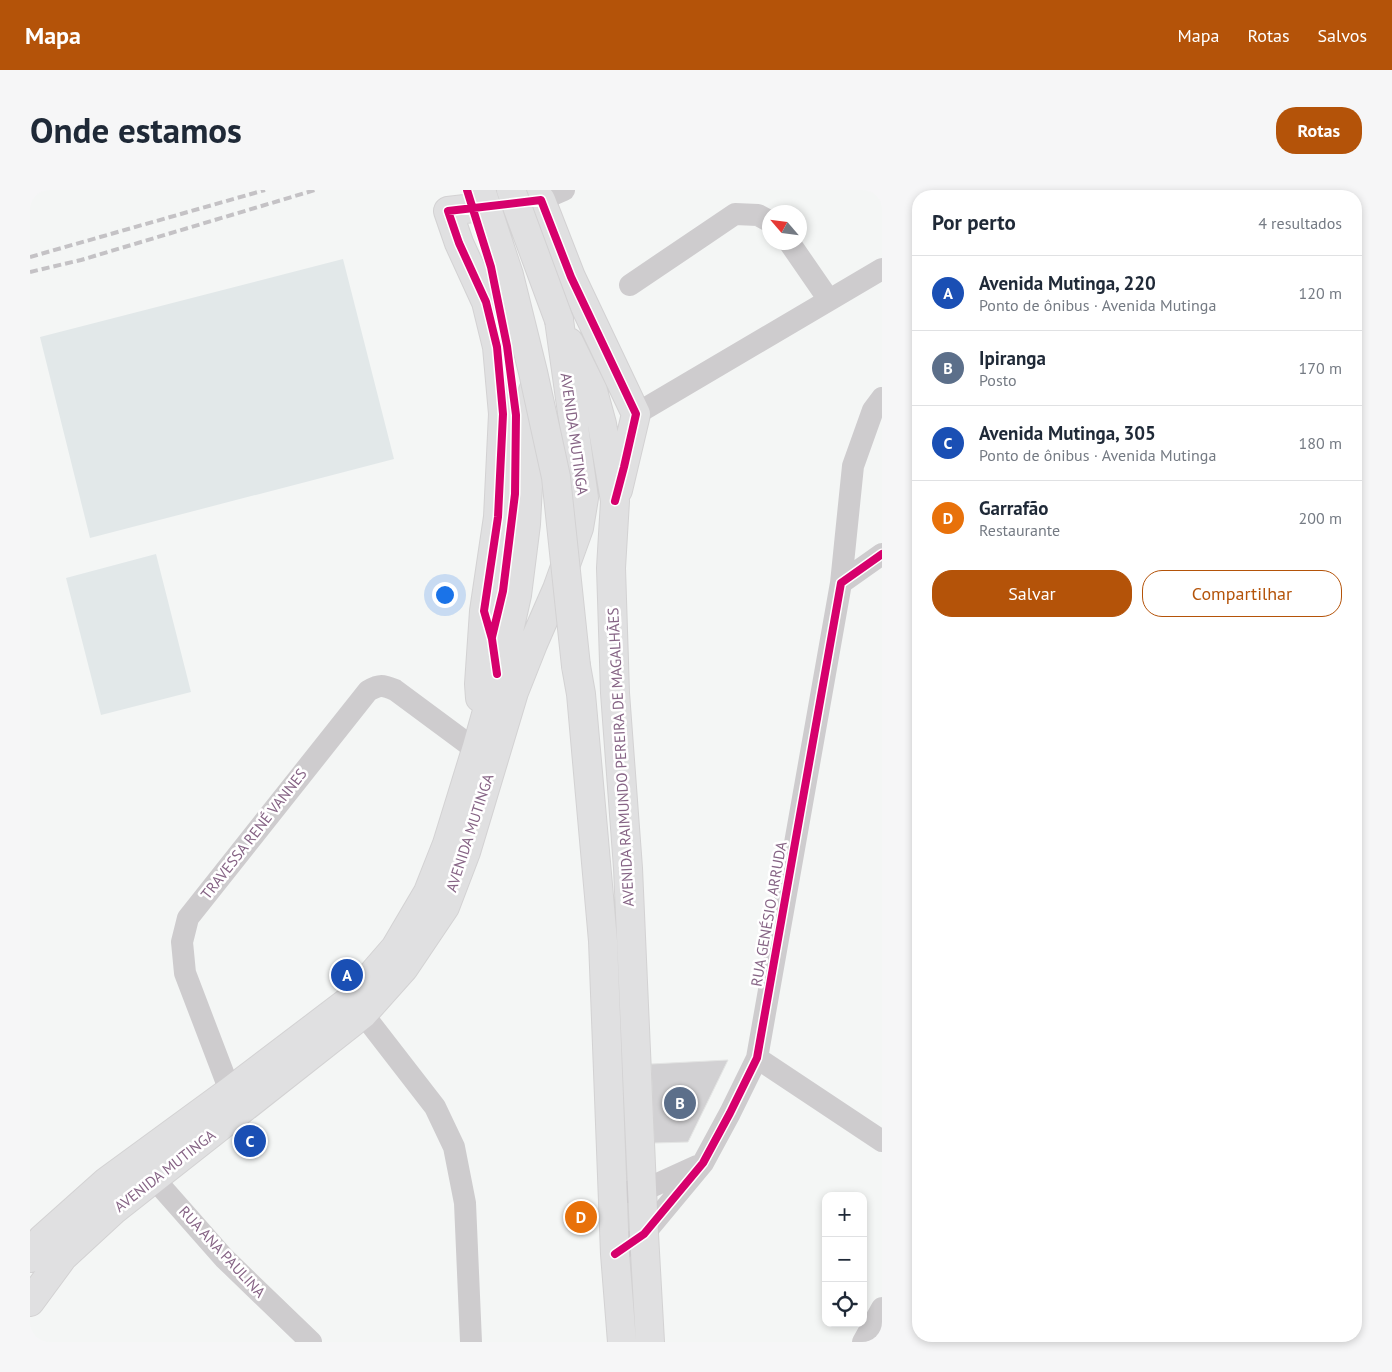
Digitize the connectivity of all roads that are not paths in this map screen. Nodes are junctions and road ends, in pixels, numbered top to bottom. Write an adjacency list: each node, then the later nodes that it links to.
1 (481, 190): 10 (main road, bridge)
2 (511, 190): 9 (main road, AVENIDA RAIMUNDO PEREIRA DE MAGALHÃES, bridge)
3 (553, 195): 13 (main road); 17 (main road)
4 (762, 217): 7 (street)
5 (795, 250): 8 (street)
6 (882, 269): 8 (street)
7 (630, 285)
8 (829, 300): 13 (street)
9 (570, 357): 11 (main road, AVENIDA RAIMUNDO PEREIRA DE MAGALHÃES); 18 (main road, AVENIDA MUTINGA)
10 (533, 372): 17 (main road, AVENIDA MUTINGA, bridge); 26 (main road, AVENIDA RAIMUNDO PEREIRA DE MAGALHÃES, bridge)
11 (593, 391): 13 (main road); 14 (main road, AVENIDA RAIMUNDO PEREIRA DE MAGALHÃES)
12 (882, 398): 16 (street, RUA GENÉSIO ARRUDA)
13 (636, 414): 14 (main road)
14 (615, 502): 25 (main road, AVENIDA RAIMUNDO PEREIRA DE MAGALHÃES)
15 (882, 554): 16 (street)
16 (842, 583): 19 (street, RUA GENÉSIO ARRUDA)
17 (478, 742): 18 (main road, AVENIDA MUTINGA); 20 (street, TRAVESSA RENÉ VANNES)
18 (356, 1007): 20 (main road, AVENIDA MUTINGA); 34 (street)
19 (757, 1058): 21 (street); 23 (street, RUA GENÉSIO ARRUDA)
20 (234, 1102): 22 (main road, AVENIDA MUTINGA); 24 (main road, AVENIDA MUTINGA)
21 (882, 1140)
22 (137, 1159): 24 (street, RUA ANA PAULINA); 28 (main road, AVENIDA MUTINGA)
23 (703, 1163): 25 (street); 27 (street, RUA GENÉSIO ARRUDA)
24 (155, 1179): 30 (main road, AVENIDA MUTINGA); 33 (street, RUA ANA PAULINA)
25 (642, 1191): 26 (street); 27 (main road, AVENIDA RAIMUNDO PEREIRA DE MAGALHÃES)
26 (613, 1194): 29 (main road, AVENIDA RAIMUNDO PEREIRA DE MAGALHÃES)
27 (644, 1234): 29 (street, RUA GENÉSIO ARRUDA); 36 (main road, AVENIDA RAIMUNDO PEREIRA DE MAGALHÃES)
28 (34, 1243): 30 (street)
29 (615, 1254): 35 (main road, AVENIDA RAIMUNDO PEREIRA DE MAGALHÃES)
30 (63, 1257): 31 (main road, AVENIDA MUTINGA)
31 (30, 1302)
32 (882, 1308): 37 (street)
33 (311, 1342)
34 (471, 1342)
35 (622, 1342)
36 (650, 1342)
37 (863, 1342)

